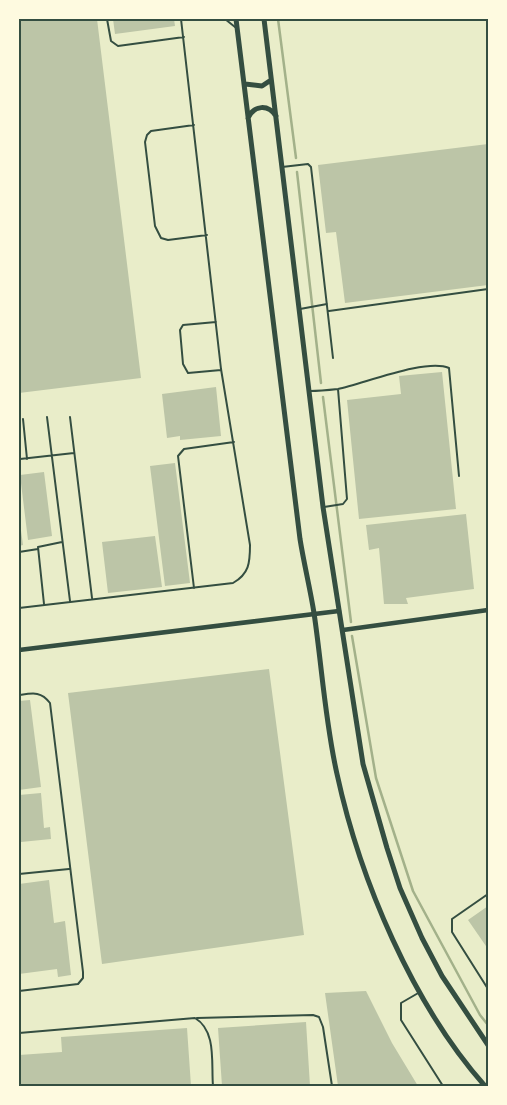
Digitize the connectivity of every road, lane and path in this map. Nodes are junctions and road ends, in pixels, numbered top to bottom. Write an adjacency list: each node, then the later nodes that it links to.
1 (107, 19): 7 (lane)
2 (181, 19): 7 (lane)
3 (225, 19): 6 (lane)
4 (236, 19): 6 (street)
5 (264, 19): 8 (street)
6 (237, 28): 9 (street)
7 (184, 37): 12 (lane)
8 (272, 80): 9 (street); 10 (street)
9 (245, 84): 11 (street)
10 (276, 116): 11 (street); 13 (street)
11 (248, 119): 45 (street)
12 (194, 125): 14 (lane); 14 (lane)
13 (282, 167): 16 (lane); 17 (street)
14 (208, 235): 19 (lane)
15 (488, 289): 18 (lane)
16 (328, 304): 17 (lane); 18 (lane)
17 (300, 309): 23 (street)
18 (329, 311): 20 (lane)
19 (216, 322): 21 (lane); 21 (lane)
20 (333, 358)
21 (221, 370): 27 (lane)
22 (338, 389): 23 (lane); 32 (lane); 33 (lane)
23 (309, 392): 33 (street)
24 (46, 417): 29 (lane)
25 (70, 417): 28 (lane)
26 (23, 420): 31 (lane)
27 (234, 442): 37 (lane); 37 (lane)
28 (74, 453): 29 (lane); 38 (lane)
29 (52, 456): 31 (lane); 34 (lane)
30 (20, 459): 31 (lane)
31 (27, 459)
32 (459, 476)
33 (323, 507): 43 (street)
34 (62, 542): 35 (lane); 39 (lane)
35 (38, 550): 36 (lane); 40 (lane)
36 (19, 552)
37 (194, 588): 38 (lane)
38 (92, 598): 39 (lane)
39 (70, 601): 40 (lane)
40 (44, 604): 42 (lane)
41 (488, 605): 44 (lane)
42 (19, 608)
43 (339, 610): 45 (street); 46 (street)
44 (488, 610): 46 (street)
45 (314, 613): 47 (street); 54 (street)
46 (344, 630): 57 (street)
47 (19, 650)
48 (19, 695): 49 (lane)
49 (69, 869): 50 (lane); 53 (lane)
50 (19, 874)
51 (488, 894): 52 (lane)
52 (488, 989)
53 (19, 991)
54 (420, 992): 60 (lane); 61 (street)
55 (195, 1018): 56 (lane); 58 (lane); 59 (lane)
56 (19, 1033)
57 (488, 1045)
58 (213, 1086)
59 (332, 1086)
60 (443, 1086)
61 (485, 1086)

